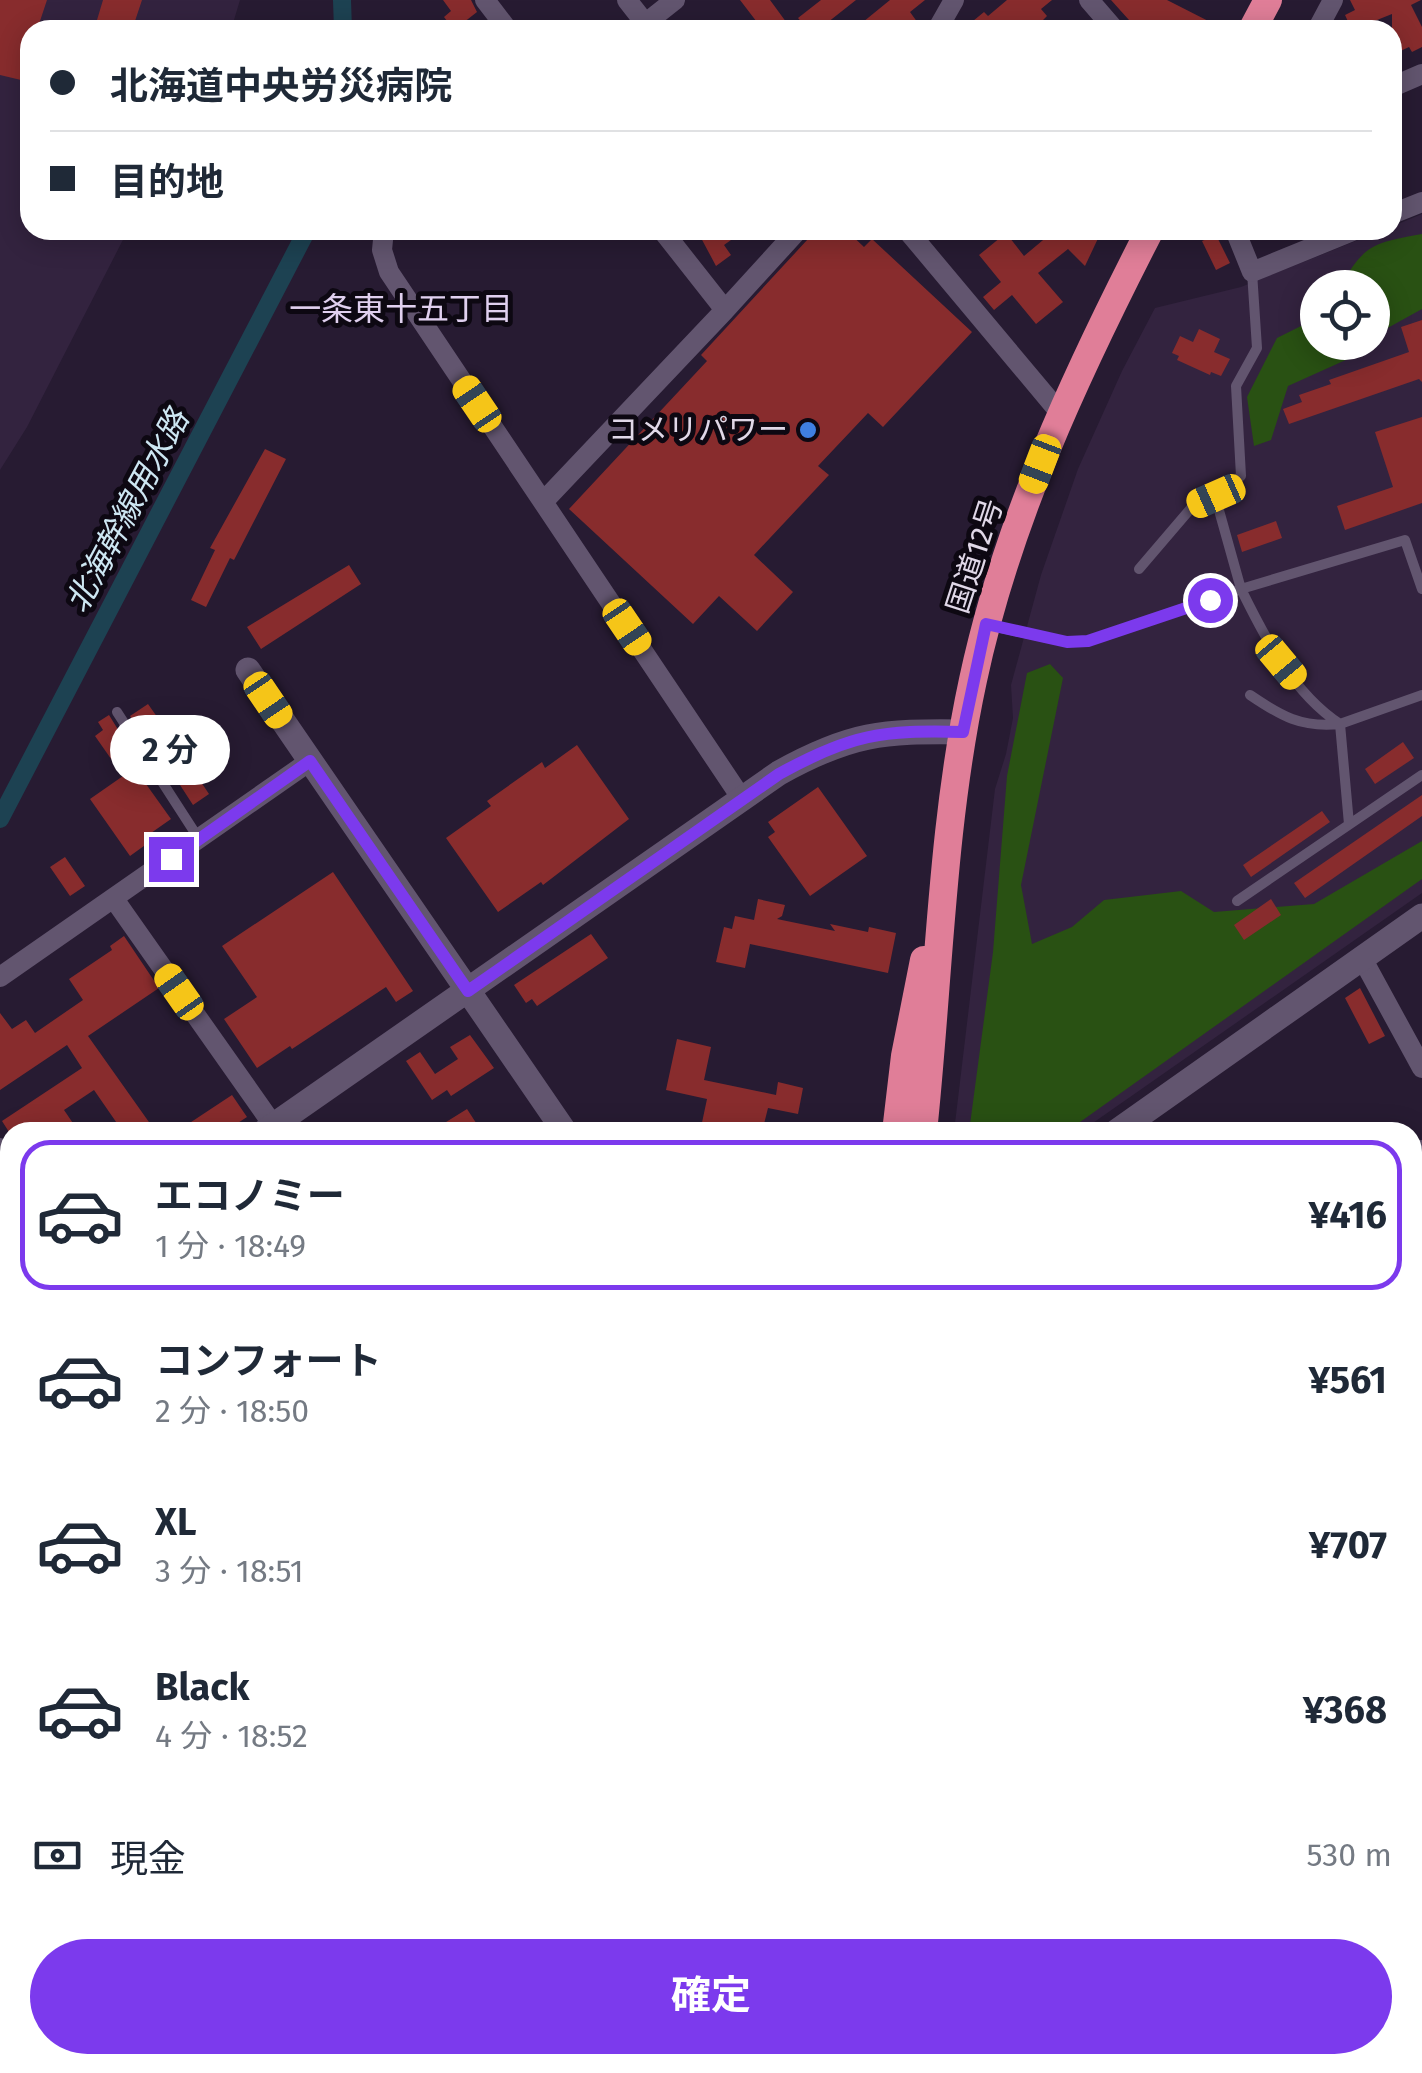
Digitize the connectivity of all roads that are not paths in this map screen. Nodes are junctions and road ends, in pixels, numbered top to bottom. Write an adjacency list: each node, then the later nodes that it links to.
1 (484, 0): 4 (street)
2 (675, 0): 5 (street)
3 (1089, 0): 6 (street)
4 (500, 20)
5 (650, 20)
6 (1106, 20)
7 (383, 240): 18 (street)
8 (670, 240): 15 (street)
9 (789, 240): 15 (street)
10 (915, 240): 16 (street)
11 (1145, 240): 16 (highway, 国道12号)
12 (1239, 240): 14 (street)
13 (1330, 240): 14 (street)
14 (1252, 272): 17 (lane)
15 (725, 310): 18 (street)
16 (1060, 414): 22 (highway, 国道12号)
17 (1216, 496): 19 (lane); 20 (lane)
18 (543, 502): 31 (street)
19 (1139, 570)
20 (1242, 589): 21 (lane); 22 (lane); 27 (lane)
21 (1422, 589)
22 (986, 624): 28 (highway, 国道12号)
23 (248, 670): 29 (street)
24 (1250, 694): 27 (lane)
25 (1422, 694): 27 (lane)
26 (117, 712): 34 (lane)
27 (1340, 724): 33 (lane)
28 (963, 732): 31 (street); 32 (highway, 国道12号)
29 (310, 761): 34 (street); 40 (street)
30 (1422, 775): 33 (lane)
31 (742, 799): 40 (street)
32 (953, 806): 45 (highway, 国道12号); 46 (highway, 国道12号)
33 (1348, 824): 36 (lane)
34 (200, 839): 35 (street)
35 (114, 900): 39 (street); 42 (street)
36 (1237, 900)
37 (1422, 916): 38 (street)
38 (1362, 958): 41 (street); 47 (street)
39 (0, 977)
40 (468, 991): 43 (street); 44 (street)
41 (1422, 1068)
42 (267, 1122)
43 (283, 1122)
44 (559, 1122)
45 (897, 1122)
46 (924, 1122)
47 (1130, 1122)

